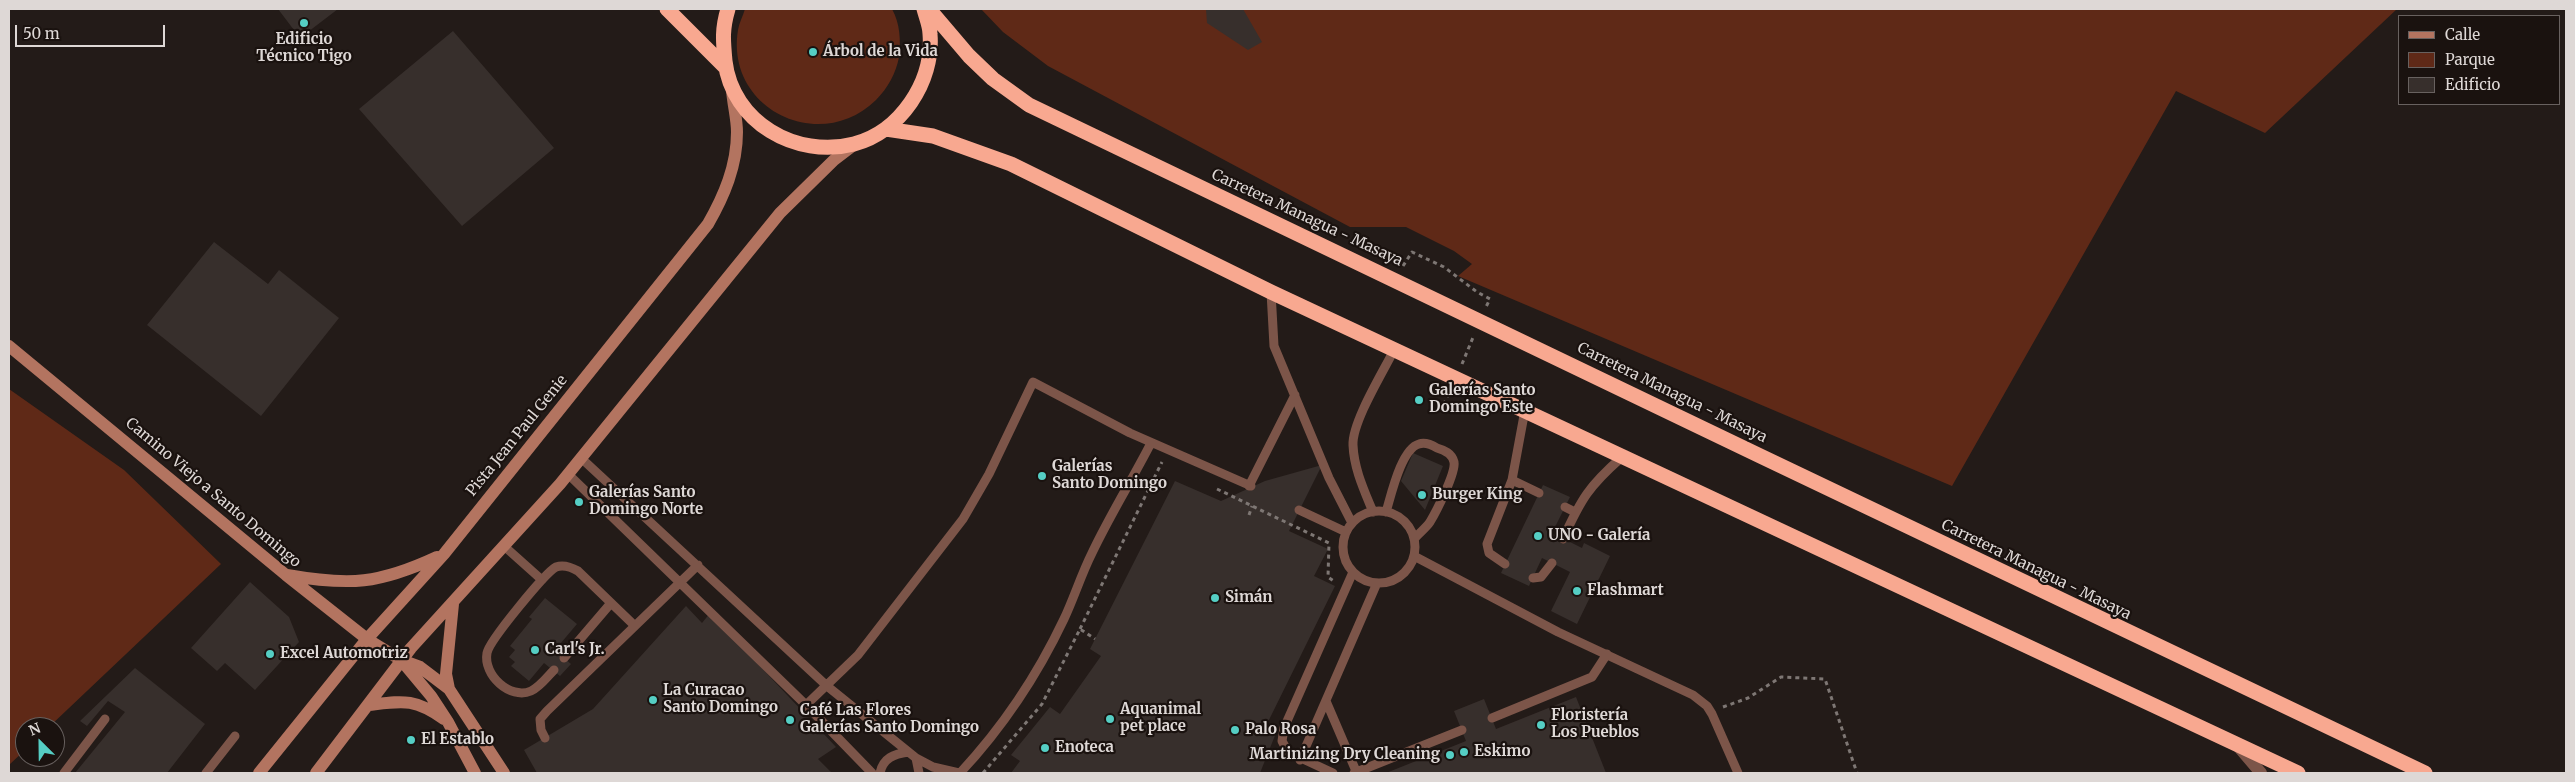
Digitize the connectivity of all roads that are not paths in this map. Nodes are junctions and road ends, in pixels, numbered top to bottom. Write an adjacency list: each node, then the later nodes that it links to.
1 (667, 9): 5 (highway)
2 (728, 9): 5 (highway)
3 (924, 9): 7 (highway)
4 (929, 9): 79 (highway, Carretera Managua - Masaya)
5 (726, 68): 6 (highway)
6 (732, 90): 8 (highway); 30 (main road, Pista Jean Paul Genie)
7 (886, 129): 8 (highway); 9 (highway)
8 (855, 144): 16 (main road)
9 (1271, 292): 11 (highway); 12 (lane)
10 (9, 346): 36 (main road, Camino Viejo a Santo Domingo)
11 (1394, 350): 13 (highway); 22 (lane)
12 (1295, 395): 14 (lane); 25 (lane)
13 (1525, 410): 15 (highway); 18 (lane)
14 (1151, 442): 49 (lane); 74 (lane)
15 (1622, 457): 24 (lane); 60 (highway)
16 (581, 458): 17 (main road); 34 (lane)
17 (568, 474): 29 (main road); 39 (lane)
18 (1512, 480): 19 (lane); 33 (lane)
19 (1539, 494)
20 (1565, 507): 24 (lane)
21 (1299, 510): 26 (lane)
22 (1373, 512): 23 (lane); 25 (lane)
23 (1386, 512): 28 (lane); 28 (lane)
24 (1575, 512): 27 (lane)
25 (1352, 523): 26 (lane)
26 (1346, 532): 35 (lane)
27 (1563, 538)
28 (1414, 539): 31 (lane)
29 (504, 546): 38 (lane); 42 (main road)
30 (444, 554): 36 (main road); 44 (main road, Pista Jean Paul Genie)
31 (1414, 556): 40 (lane); 45 (lane)
32 (1552, 563): 37 (lane)
33 (1505, 564)
34 (698, 565): 39 (lane); 49 (lane)
35 (1353, 572): 40 (lane); 63 (lane)
36 (286, 575): 44 (main road, Camino Viejo a Santo Domingo)
37 (1533, 578)
38 (542, 580): 41 (lane); 48 (lane)
39 (680, 582): 43 (lane); 53 (lane)
40 (1377, 583): 51 (lane)
41 (611, 603): 43 (lane); 46 (lane)
42 (453, 604): 47 (main road); 50 (main road)
43 (635, 626): 59 (lane)
44 (367, 639): 47 (main road, Camino Viejo a Santo Domingo); 67 (main road, Pista Jean Paul Genie)
45 (1607, 654): 54 (lane); 76 (lane)
46 (564, 658)
47 (401, 660): 50 (main road, Camino Viejo a Santo Domingo); 52 (main road); 56 (main road, Camino Viejo a Santo Domingo)
48 (554, 670)
49 (827, 686): 53 (lane); 61 (lane)
50 (449, 688): 70 (main road, Camino Viejo a Santo Domingo)
51 (1326, 701): 63 (lane); 64 (lane)
52 (369, 705): 56 (main road); 68 (main road)
53 (806, 705): 71 (lane)
54 (1492, 718)
55 (105, 719): 65 (lane)
56 (448, 722): 69 (main road, Camino Viejo a Santo Domingo)
57 (1462, 730): 64 (lane)
58 (235, 736): 66 (lane)
59 (545, 738)
60 (2234, 743): 77 (street); 78 (highway)
61 (908, 752): 62 (lane); 72 (lane)
62 (916, 758): 73 (lane); 74 (lane)
63 (1300, 760): 75 (lane)
64 (1355, 772)
65 (64, 773)
66 (206, 773)
67 (259, 773)
68 (316, 773)
69 (475, 773)
70 (504, 773)
71 (872, 773)
72 (880, 773)
73 (919, 773)
74 (959, 773)
75 (1333, 773)
76 (1738, 773)
77 (2261, 773)
78 (2298, 773)
79 (2425, 773)

